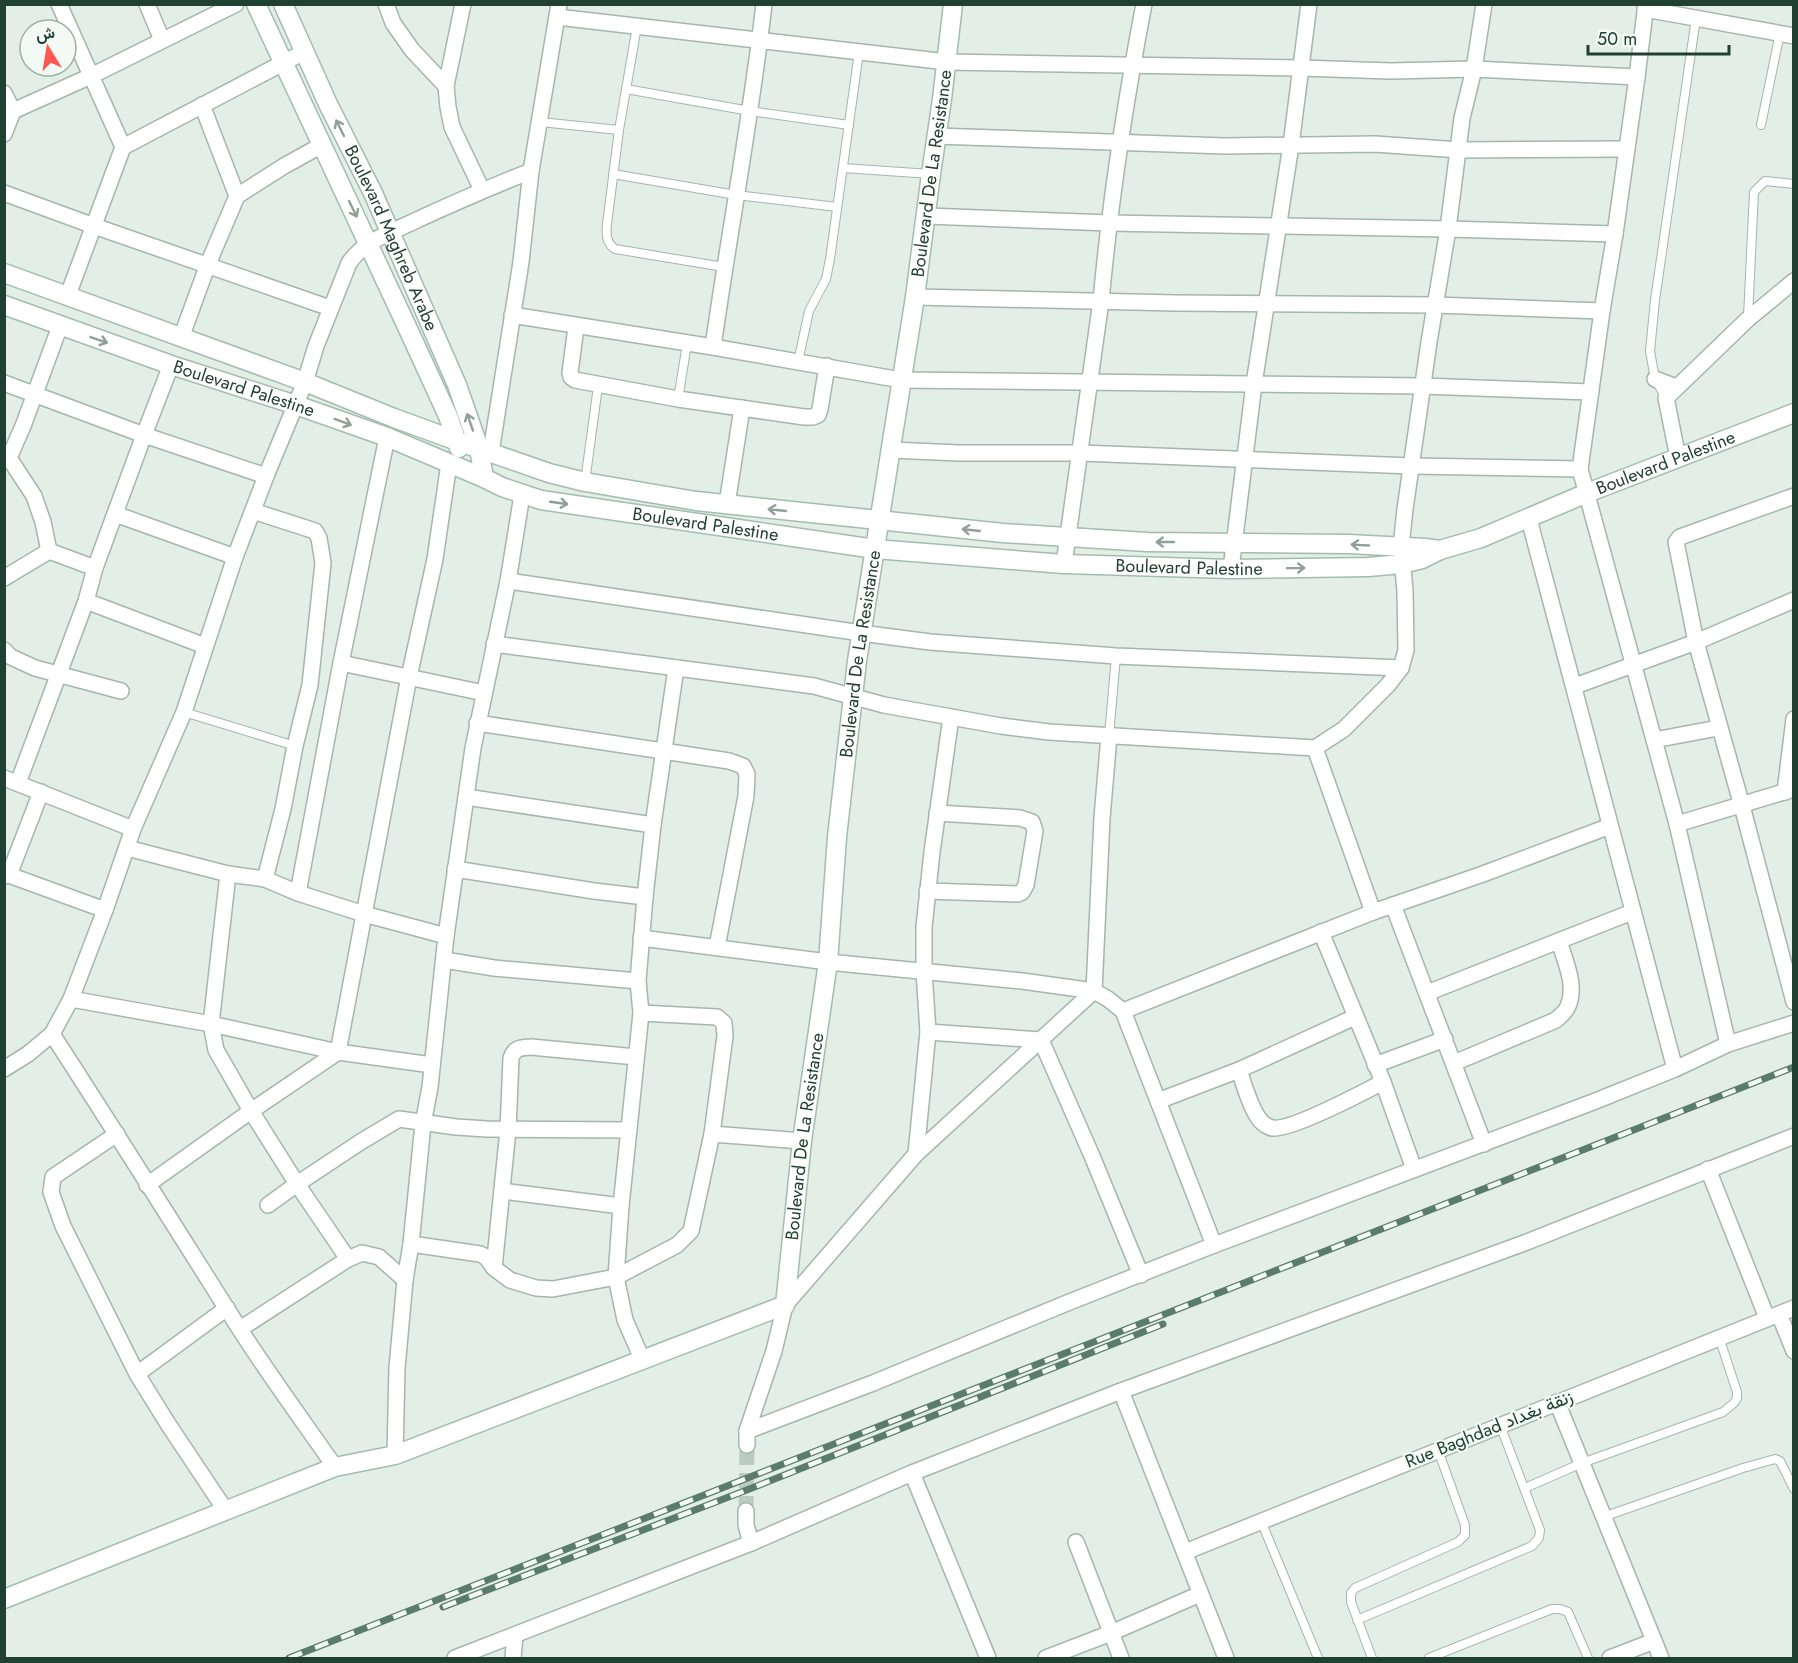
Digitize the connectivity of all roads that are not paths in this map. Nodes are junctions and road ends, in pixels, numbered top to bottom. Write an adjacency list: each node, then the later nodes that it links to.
1 (59, 4): 27 (street)
2 (147, 4): 18 (street)
3 (236, 4): 18 (street)
4 (256, 4): 23 (street, Boulevard Maghreb Arabe)
5 (283, 4): 20 (street, Boulevard Maghreb Arabe)
6 (386, 4): 29 (street)
7 (463, 4): 29 (street)
8 (764, 4): 19 (street)
9 (953, 4): 22 (street, Boulevard De La Resistance)
10 (1144, 4): 24 (street)
11 (1309, 4): 25 (street)
12 (1484, 4): 26 (street)
13 (1646, 7): 15 (street); 28 (street)
14 (558, 11): 16 (street); 35 (street)
15 (1697, 11): 17 (street); 87 (lane)
16 (637, 26): 19 (street); 30 (lane)
17 (1787, 34): 37 (lane)
18 (162, 40): 27 (street)
19 (760, 40): 21 (street); 34 (street)
20 (304, 52): 23 (street); 62 (street, Boulevard Maghreb Arabe, one-way to 20)
21 (859, 52): 22 (street); 36 (lane)
22 (947, 62): 24 (street); 40 (street, Boulevard De La Resistance)
23 (282, 63): 32 (street); 42 (street, Boulevard Maghreb Arabe)
24 (1132, 66): 25 (street); 41 (street)
25 (1301, 68): 26 (street); 43 (street)
26 (1474, 69): 28 (street); 46 (street)
27 (91, 76): 33 (street); 44 (street)
28 (1637, 77): 45 (street)
29 (446, 86): 52 (street)
30 (626, 89): 34 (lane); 38 (lane)
31 (4, 93): 33 (street)
32 (202, 105): 44 (street); 55 (street)
33 (13, 111): 39 (street)
34 (750, 111): 36 (lane); 54 (street)
35 (540, 122): 38 (lane); 48 (street)
36 (849, 125): 47 (lane)
37 (1761, 125)
38 (619, 130): 49 (lane)
39 (4, 134)
40 (936, 136): 41 (street); 50 (street, Boulevard De La Resistance)
41 (1120, 142): 43 (street); 58 (street)
42 (322, 145): 55 (street); 64 (street, Boulevard Maghreb Arabe, one-way to 64)
43 (1291, 145): 46 (street); 59 (street)
44 (123, 147): 60 (street)
45 (1627, 149): 46 (street); 63 (street)
46 (1459, 150): 61 (street)
47 (843, 168): 50 (lane); 56 (lane)
48 (531, 171): 52 (street); 77 (street)
49 (613, 174): 54 (lane); 66 (lane)
50 (931, 174): 57 (street, Boulevard De La Resistance)
51 (1794, 184): 78 (lane)
52 (482, 190): 62 (street)
53 (4, 193): 60 (street)
54 (736, 195): 56 (lane); 66 (street)
55 (237, 196): 65 (street)
56 (837, 207): 84 (lane)
57 (927, 216): 58 (street); 70 (street, Boulevard De La Resistance)
58 (1110, 223): 59 (street); 71 (street)
59 (1278, 225): 61 (street); 72 (street)
60 (94, 226): 65 (street); 69 (street)
61 (1448, 229): 63 (street); 74 (street)
62 (390, 233): 64 (street); 105 (street, Boulevard Maghreb Arabe, one-way to 62)
63 (1615, 234): 76 (street)
64 (369, 244): 75 (street); 104 (street, Boulevard Maghreb Arabe)
65 (208, 264): 75 (street); 81 (street)
66 (724, 267): 83 (street)
67 (4, 273): 69 (street, Boulevard Palestine)
68 (1794, 281): 78 (street)
69 (68, 295): 81 (street, Boulevard Palestine)
70 (915, 297): 71 (street); 88 (street, Boulevard De La Resistance)
71 (1101, 301): 72 (street); 90 (street)
72 (1266, 303): 74 (street); 92 (street)
73 (4, 305): 79 (street, Boulevard Palestine)
74 (1435, 305): 76 (street); 94 (street)
75 (330, 308): 89 (street)
76 (1602, 311): 95 (street)
77 (512, 315): 80 (street); 105 (street)
78 (1748, 319): 96 (street)
79 (60, 326): 85 (street, Boulevard Palestine, one-way to 85); 97 (street)
80 (576, 327): 82 (street); 93 (street)
81 (181, 338): 89 (street, Boulevard Palestine)
82 (687, 344): 83 (street); 98 (lane)
83 (713, 347): 84 (street)
84 (798, 362): 86 (street)
85 (171, 365): 99 (street, Boulevard Palestine); 102 (street)
86 (827, 366): 88 (street); 100 (street)
87 (1655, 379): 96 (street)
88 (902, 380): 90 (street); 106 (street, Boulevard De La Resistance)
89 (305, 382): 99 (street); 104 (street, Boulevard Palestine)
90 (1090, 382): 92 (street); 107 (street)
91 (4, 383): 97 (street)
92 (1254, 384): 94 (street); 110 (street)
93 (598, 386): 98 (street); 116 (lane)
94 (1422, 386): 95 (street); 111 (street)
95 (1591, 392): 113 (street)
96 (1671, 392): 108 (street)
97 (34, 394): 102 (street); 109 (street)
98 (678, 399): 100 (street)
99 (296, 405): 103 (street, Boulevard Palestine, one-way to 103); 114 (street)
100 (742, 408): 120 (street)
101 (1794, 413): 108 (street, Boulevard Palestine)
102 (144, 435): 114 (street); 122 (street)
103 (387, 437): 112 (street, Boulevard Palestine); 144 (street)
104 (457, 441): 105 (street, Boulevard Palestine); 112 (street, Boulevard Maghreb Arabe)
105 (485, 450): 115 (street, Boulevard Maghreb Arabe); 116 (street, Boulevard Palestine)
106 (891, 450): 107 (street); 123 (street, Boulevard De La Resistance)
107 (1081, 453): 110 (street); 125 (street)
108 (1678, 458): 117 (street, Boulevard Palestine)
109 (7, 459): 128 (street)
110 (1244, 459): 111 (street); 126 (street)
111 (1412, 466): 113 (street); 129 (street)
112 (457, 467): 115 (street, Boulevard Palestine); 150 (street)
113 (1580, 468): 117 (street)
114 (266, 476): 121 (street)
115 (484, 478): 118 (street, Boulevard Palestine)
116 (585, 482): 120 (street, Boulevard Palestine)
117 (1587, 493): 124 (street, Boulevard Palestine); 145 (street)
118 (522, 495): 127 (street, Boulevard Palestine, one-way to 127); 135 (street)
119 (1794, 496): 139 (street)
120 (727, 504): 123 (street, Boulevard Palestine, one-way to 120)
121 (253, 511): 130 (street); 163 (street)
122 (115, 514): 130 (street); 132 (street)
123 (881, 519): 125 (street, Boulevard Palestine, one-way to 123); 127 (street, Boulevard De La Resistance)
124 (1529, 519): 129 (street, Boulevard Palestine); 152 (street)
125 (1069, 537): 126 (street, Boulevard Palestine, one-way to 125); 131 (street)
126 (1233, 542): 129 (street, Boulevard Palestine, one-way to 126); 133 (street)
127 (875, 549): 131 (street, Boulevard Palestine); 138 (street, Boulevard De La Resistance)
128 (49, 551): 132 (street); 134 (street)
129 (1402, 555): 133 (street, Boulevard Palestine, one-way to 129); 148 (street)
130 (235, 557): 141 (street)
131 (1064, 564): 133 (street, Boulevard Palestine)
132 (95, 568): 137 (street)
133 (1231, 569)
134 (4, 578)
135 (508, 581): 138 (street); 140 (street)
136 (1794, 600): 139 (street)
137 (86, 601): 141 (street); 149 (street)
138 (861, 633): 143 (street); 155 (street, Boulevard De La Resistance)
139 (1696, 642): 145 (street); 160 (street)
140 (494, 644): 147 (street); 154 (street)
141 (205, 646): 156 (street)
142 (4, 650): 149 (street)
143 (1116, 656): 146 (street); 161 (lane)
144 (341, 663): 150 (street); 182 (street)
145 (1635, 665): 152 (street); 162 (street)
146 (1373, 666): 148 (street); 151 (street)
147 (676, 668): 155 (street); 165 (street)
148 (1401, 668): 151 (street)
149 (58, 674): 153 (street); 166 (street)
150 (409, 677): 154 (street); 188 (street)
151 (1388, 685): 164 (street)
152 (1575, 686): 174 (street)
153 (121, 691)
154 (484, 693): 159 (street)
155 (853, 696): 157 (street); 195 (street, Boulevard De La Resistance)
156 (184, 712): 163 (lane); 175 (street)
157 (951, 717): 161 (street); 171 (street)
158 (1794, 719): 167 (street)
159 (477, 723): 165 (street); 169 (street)
160 (1718, 728): 162 (street); 170 (street)
161 (1109, 736): 164 (street); 198 (street)
162 (1654, 740): 172 (street)
163 (295, 746): 180 (street)
164 (1315, 748): 186 (street)
165 (664, 752): 173 (street); 193 (street)
166 (11, 781): 168 (street)
167 (1789, 791): 170 (street)
168 (41, 792): 175 (street); 179 (street)
169 (466, 796): 173 (street); 177 (street)
170 (1742, 806): 172 (street); 201 (street)
171 (938, 813): 181 (street); 181 (street)
172 (1677, 824): 211 (street)
173 (653, 825): 183 (street)
174 (1610, 826): 184 (street); 187 (street)
175 (133, 829): 176 (street)
176 (127, 848): 178 (street); 185 (street)
177 (455, 869): 183 (street); 190 (street)
178 (228, 874): 180 (street); 206 (street)
179 (7, 876): 185 (street)
180 (265, 879): 182 (street)
181 (927, 891): 196 (street)
182 (298, 893): 188 (street)
183 (645, 897): 191 (street)
184 (1393, 905): 186 (street); 199 (street)
185 (105, 910): 200 (street)
186 (1373, 912): 189 (street)
187 (1632, 912): 192 (street); 218 (street)
188 (364, 915): 190 (street); 212 (street)
189 (1321, 932): 202 (street); 204 (street)
190 (446, 936): 194 (street)
191 (641, 938): 193 (street); 197 (street)
192 (1559, 942): 199 (street); 214 (street)
193 (717, 947): 195 (street)
194 (444, 960): 197 (street); 215 (street)
195 (828, 962): 196 (street); 229 (street, Boulevard De La Resistance)
196 (924, 971): 198 (street); 207 (street)
197 (638, 981): 203 (street)
198 (1094, 991): 202 (street); 210 (street)
199 (1427, 993): 209 (street)
200 (71, 999): 206 (street); 208 (street)
201 (1794, 1002)
202 (1122, 1011): 221 (street)
203 (641, 1013): 213 (street); 227 (street)
204 (1355, 1017): 216 (street); 219 (street)
205 (1794, 1023): 211 (street)
206 (212, 1024): 212 (street); 222 (street)
207 (928, 1032): 210 (street); 231 (street)
208 (52, 1034): 217 (street); 226 (street)
209 (1445, 1039): 214 (street); 216 (street)
210 (1041, 1040): 231 (street); 243 (street)
211 (1728, 1044): 218 (street)
212 (338, 1052): 215 (street); 222 (street)
213 (636, 1057): 224 (street); 225 (street)
214 (1454, 1063): 230 (street)
215 (432, 1065): 223 (street)
216 (1375, 1065): 220 (street)
217 (4, 1069)
218 (1675, 1069): 230 (street)
219 (1239, 1070): 220 (street); 221 (street)
220 (1383, 1082): 232 (street)
221 (1158, 1101): 240 (street)
222 (251, 1111): 234 (street); 235 (street)
223 (423, 1124): 224 (street); 234 (street); 239 (street)
224 (508, 1130): 225 (street); 236 (street)
225 (629, 1130): 238 (street)
226 (117, 1134): 235 (street); 254 (street)
227 (712, 1134): 229 (street); 244 (street)
228 (1794, 1136): 233 (street)
229 (802, 1141): 246 (street, Boulevard De La Resistance)
230 (1484, 1144): 232 (street)
231 (916, 1154): 246 (street)
232 (1414, 1169): 240 (street)
233 (1708, 1169): 249 (street); 255 (street)
234 (297, 1184): 237 (street); 241 (street)
235 (147, 1185): 247 (street)
236 (502, 1191): 238 (street); 242 (street)
237 (268, 1205)
238 (621, 1206): 244 (street)
239 (411, 1244): 242 (street); 245 (street)
240 (1214, 1245): 243 (street)
241 (348, 1259): 245 (street); 250 (street)
242 (494, 1268): 244 (street)
243 (1142, 1275): 246 (street)
244 (616, 1277): 253 (street)
245 (405, 1280): 259 (street)
246 (785, 1305): 253 (street)
247 (227, 1308): 250 (street); 254 (street)
248 (1794, 1308): 249 (street, Rue Baghdad زنقة بغداد)
249 (1773, 1316): 251 (street, Rue Baghdad زنقة بغداد); 252 (street)
250 (240, 1329): 261 (street)
251 (1719, 1337): 256 (street, Rue Baghdad زنقة بغداد); 260 (lane)
252 (1794, 1351)
253 (643, 1361): 259 (street)
254 (137, 1374): 265 (street)
255 (1121, 1391): 262 (street); 271 (street)
256 (1557, 1402): 257 (street, Rue Baghdad زنقة بغداد); 260 (street)
257 (1500, 1425): 258 (street, Rue Baghdad زنقة بغداد); 263 (lane)
258 (1438, 1450): 268 (street, Rue Baghdad زنقة بغداد); 274 (lane)
259 (395, 1455): 261 (street)
260 (1582, 1463): 263 (lane); 267 (street)
261 (335, 1467): 265 (street)
262 (912, 1473): 270 (street); 280 (street)
263 (1525, 1488): 274 (lane)
264 (1794, 1489): 267 (lane)
265 (226, 1510): 273 (street)
266 (746, 1511): 270 (street)
267 (1604, 1517): 277 (street)
268 (1262, 1521): 271 (street, Rue Baghdad زنقة بغداد); 284 (lane)
269 (1076, 1542): 275 (street)
270 (751, 1543): 276 (street)
271 (1185, 1551): 272 (street)
272 (1200, 1593): 275 (street); 283 (street)
273 (4, 1599)
274 (1358, 1620): 285 (lane)
275 (1111, 1633): 281 (street); 282 (street)
276 (515, 1636): 278 (street); 279 (street)
277 (1654, 1641): 288 (street); 289 (street)
278 (455, 1659)
279 (513, 1659)
280 (988, 1659)
281 (1046, 1659)
282 (1121, 1659)
283 (1226, 1659)
284 (1318, 1659)
285 (1372, 1659)
286 (1429, 1659): 287 (lane)
287 (1588, 1659)
288 (1610, 1659)
289 (1660, 1659)

